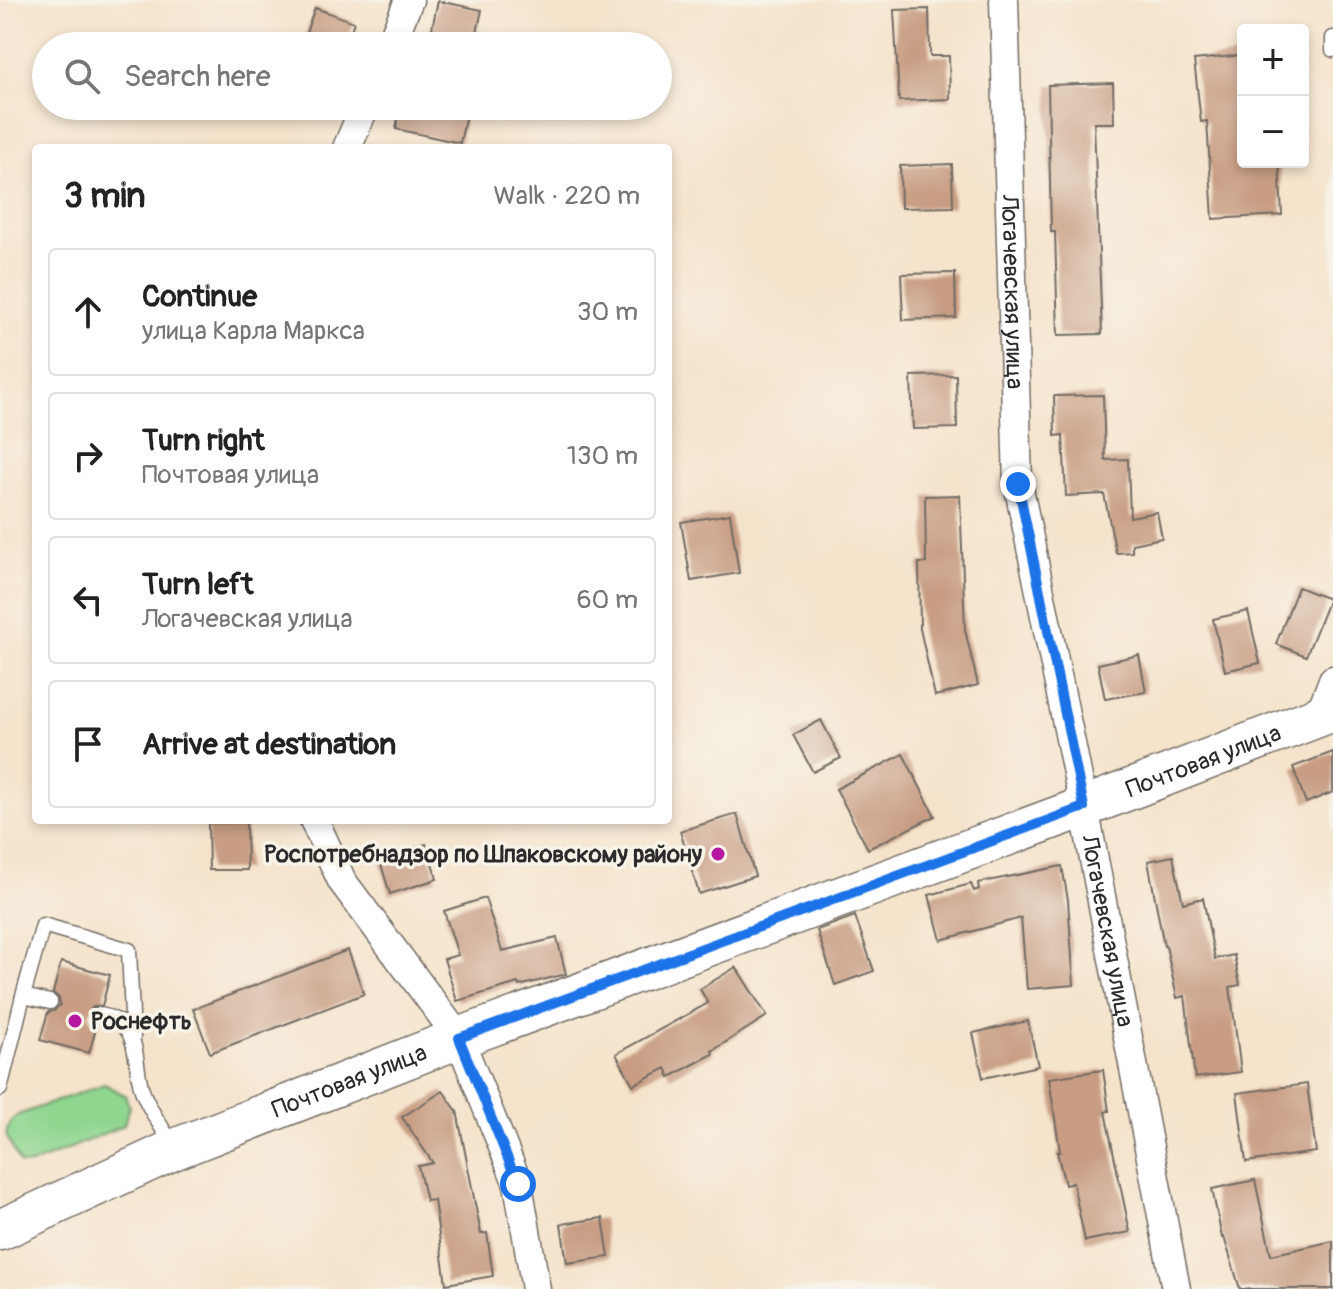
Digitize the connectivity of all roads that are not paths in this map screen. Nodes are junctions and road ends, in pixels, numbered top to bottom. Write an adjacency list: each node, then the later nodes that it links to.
1 (409, 0): 3 (street)
2 (1004, 0): 9 (street, Логачевская улица)
3 (396, 32)
4 (1333, 38): 5 (lane)
5 (1333, 50)
6 (359, 120): 7 (street)
7 (349, 144)
8 (1328, 702): 9 (main road, Почтовая улица)
9 (1084, 807): 15 (main road, Почтовая улица); 20 (street, Логачевская улица)
10 (316, 824): 15 (street)
11 (23, 996): 12 (lane); 14 (lane); 16 (lane)
12 (50, 1002)
13 (99, 1015): 14 (lane)
14 (133, 1037): 17 (lane)
15 (459, 1038): 17 (main road, Почтовая улица); 19 (street)
16 (0, 1089)
17 (175, 1149): 18 (main road, Почтовая улица)
18 (1, 1226)
19 (536, 1289)
20 (1176, 1289)

